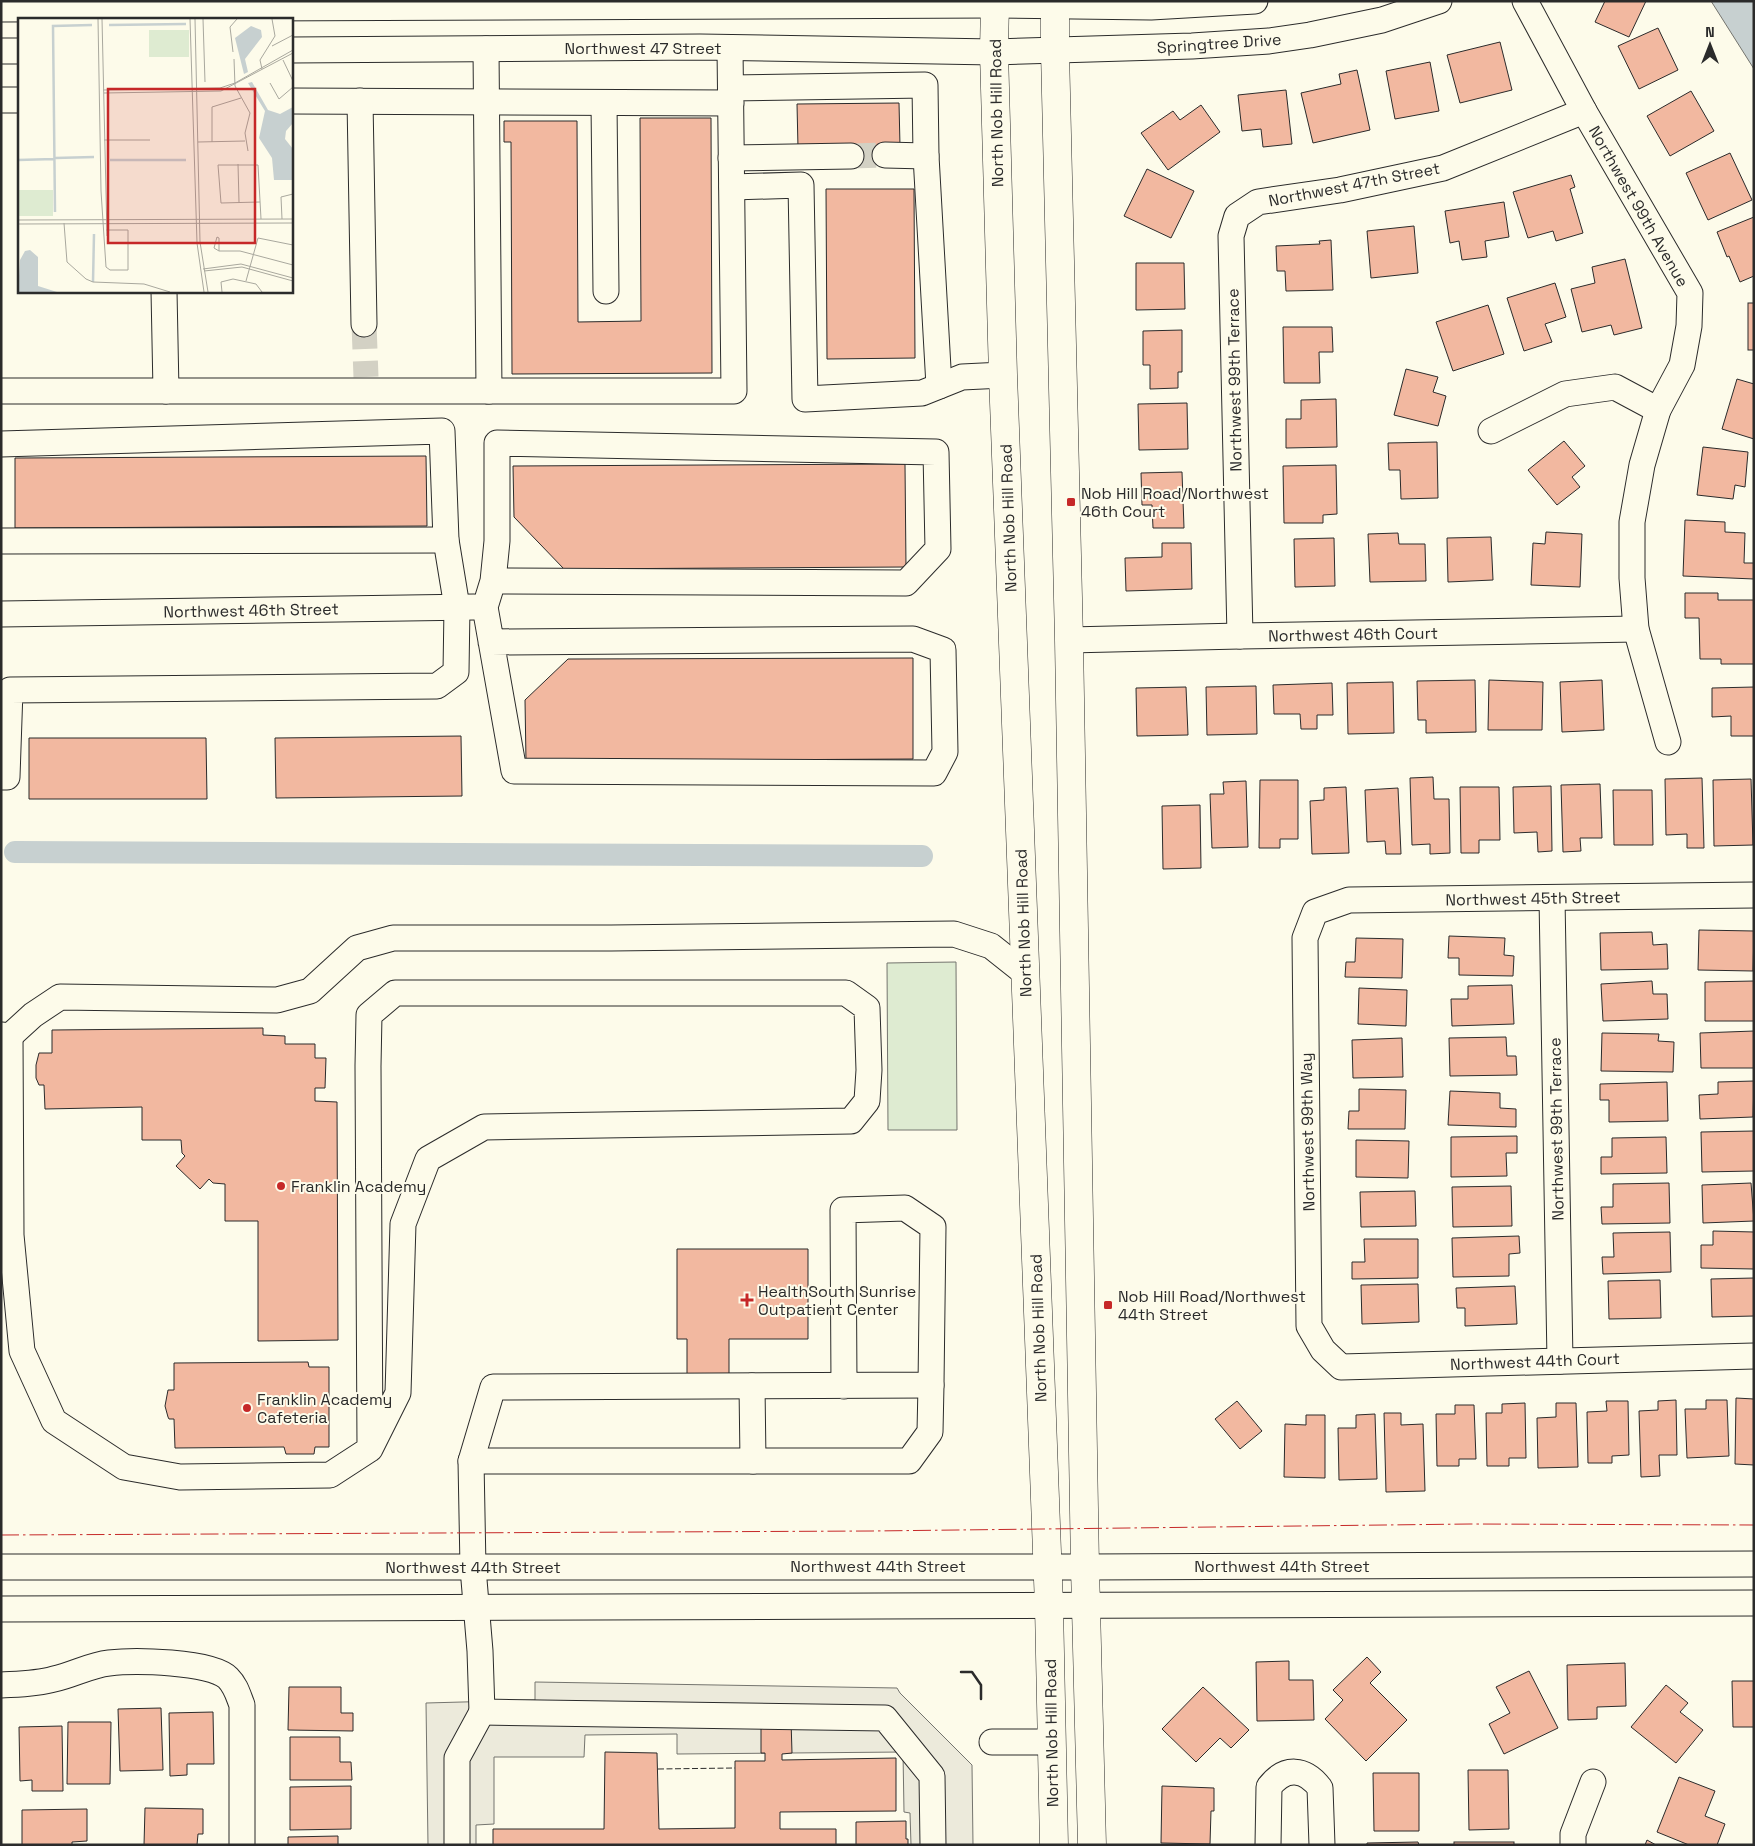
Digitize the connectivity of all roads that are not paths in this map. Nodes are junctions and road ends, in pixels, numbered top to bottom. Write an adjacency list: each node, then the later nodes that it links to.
1 (1255, 1): 5 (street)
2 (1439, 1): 16 (street, Springtree Drive)
3 (1525, 1): 25 (street, Northwest 99th Avenue)
4 (995, 3): 5 (street); 7 (street); 17 (main road, North Nob Hill Road)
5 (1055, 3): 16 (main road)
6 (652, 4): 7 (street); 9 (street)
7 (700, 6): 11 (street)
8 (1, 9): 9 (street)
9 (261, 13)
10 (486, 48): 11 (street, Northwest 47 Street); 13 (street, Northwest 47 Street); 23 (street)
11 (700, 48): 12 (street, Northwest 47 Street)
12 (730, 48): 17 (street, Northwest 47 Street); 18 (street)
13 (292, 50)
14 (1, 51): 15 (street)
15 (18, 51)
16 (1055, 51): 17 (street, Springtree Drive); 51 (main road)
17 (994, 52): 35 (main road, North Nob Hill Road)
18 (730, 95): 24 (street); 28 (street); 29 (street)
19 (1, 100): 20 (street)
20 (18, 100)
21 (292, 101): 22 (street)
22 (360, 101): 23 (street); 34 (street)
23 (488, 102): 24 (street); 39 (street)
24 (604, 102): 32 (street)
25 (1584, 110): 31 (street, Northwest 47th Street); 40 (street, Northwest 99th Avenue)
26 (886, 155): 28 (street)
27 (851, 156): 29 (street)
28 (926, 156): 36 (street)
29 (731, 158): 30 (street)
30 (732, 187): 36 (street); 39 (street)
31 (1237, 216): 50 (street, Northwest 99th Terrace)
32 (606, 291)
33 (164, 292): 38 (street)
34 (364, 324)
35 (1003, 375): 36 (street); 58 (main road, North Nob Hill Road)
36 (940, 386)
37 (1, 391): 38 (street)
38 (166, 391): 39 (street)
39 (489, 391)
40 (1658, 410): 41 (street); 49 (street, Northwest 99th Avenue)
41 (1491, 431)
42 (1, 444): 43 (street)
43 (446, 540): 44 (street); 46 (street)
44 (1, 541)
45 (493, 581): 45 (street); 47 (street)
46 (457, 607): 47 (street, Northwest 46th Street); 48 (street, Northwest 46th Street); 54 (street)
47 (492, 607): 52 (street)
48 (1, 614)
49 (1636, 630): 50 (street, Northwest 46th Court); 53 (street, Northwest 99th Avenue)
50 (1240, 636): 51 (street, Northwest 46th Court)
51 (1069, 640): 72 (main road)
52 (491, 642): 52 (street)
53 (1668, 742)
54 (1, 777)
55 (1754, 895): 56 (street, Northwest 45th Street)
56 (1552, 898): 57 (street, Northwest 45th Street); 62 (street, Northwest 99th Terrace)
57 (1314, 912): 60 (street, Northwest 99th Way)
58 (1025, 973): 59 (street); 70 (main road, North Nob Hill Road)
59 (6, 1036): 66 (street)
60 (1323, 1350): 62 (street, Northwest 44th Court)
61 (1754, 1356): 62 (street, Northwest 44th Court)
62 (1560, 1360)
63 (931, 1385): 65 (street); 65 (street); 68 (street)
64 (752, 1386): 65 (street); 67 (street); 68 (street)
65 (844, 1386)
66 (370, 1449): 66 (street)
67 (471, 1461): 68 (street); 73 (street)
68 (753, 1461)
69 (1754, 1564): 72 (street, Northwest 44th Street)
70 (1047, 1566): 72 (street, Northwest 44th Street); 73 (street, Northwest 44th Street); 76 (main road, North Nob Hill Road)
71 (1, 1567): 73 (street, Northwest 44th Street)
72 (1085, 1567): 77 (main road)
73 (473, 1568): 75 (street)
74 (1754, 1604): 77 (street)
75 (476, 1606): 76 (street); 78 (street); 80 (street)
76 (1049, 1606): 77 (street); 82 (main road, North Nob Hill Road)
77 (1087, 1606): 88 (main road)
78 (1, 1609)
79 (1, 1685): 84 (street)
80 (482, 1712): 85 (street); 86 (street)
81 (992, 1742): 82 (street)
82 (1051, 1742): 87 (main road, North Nob Hill Road)
83 (1592, 1782): 91 (street)
84 (242, 1845)
85 (457, 1845)
86 (933, 1845)
87 (1054, 1845)
88 (1092, 1845)
89 (1268, 1845): 90 (street)
90 (1322, 1845)
91 (1573, 1845)

